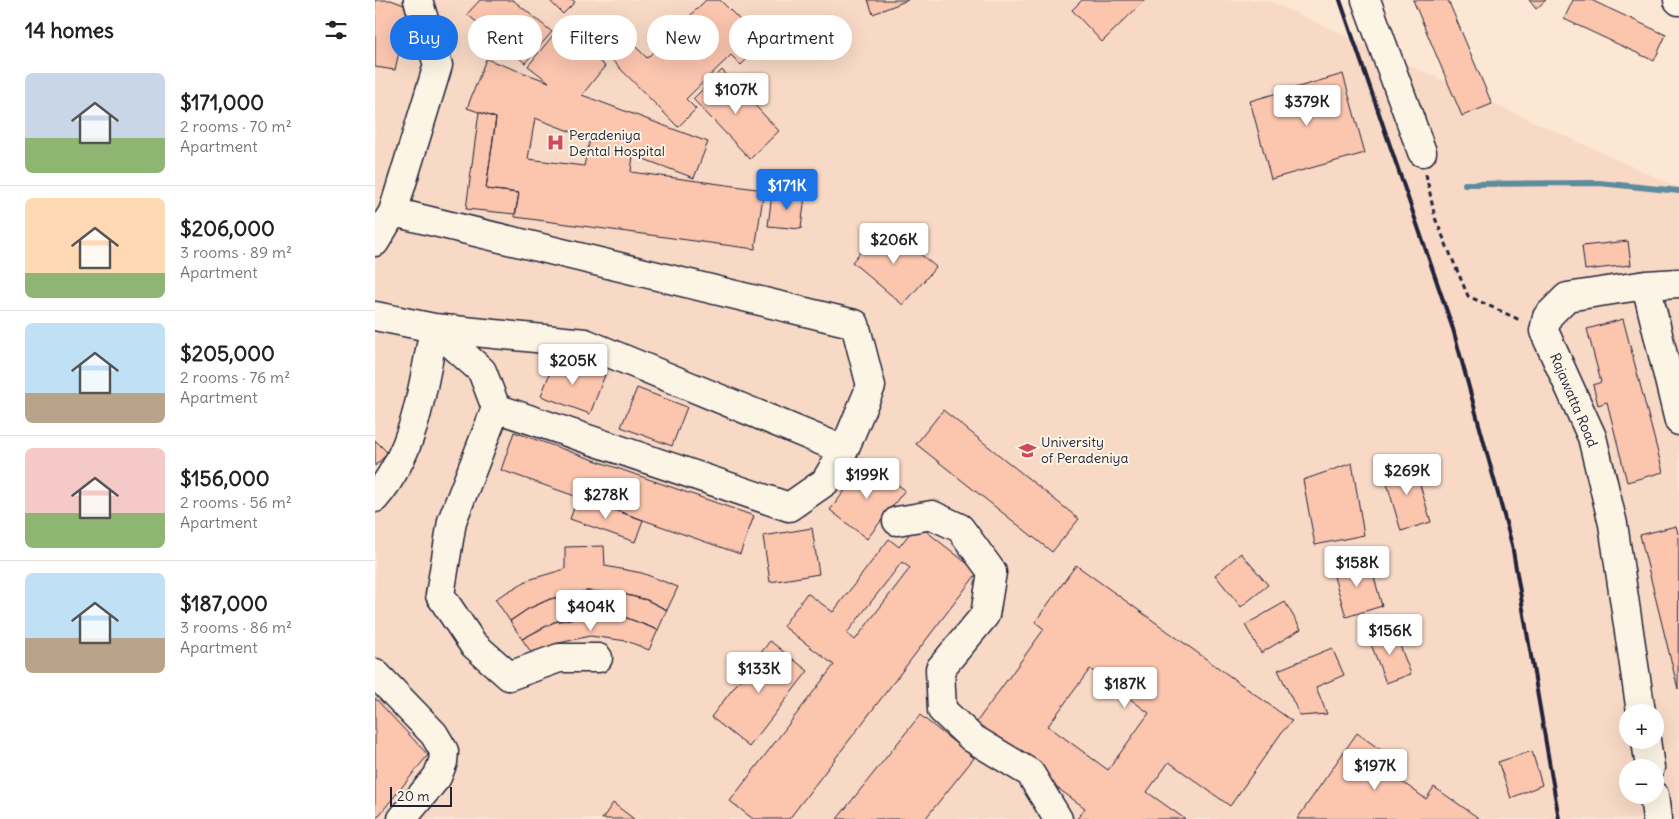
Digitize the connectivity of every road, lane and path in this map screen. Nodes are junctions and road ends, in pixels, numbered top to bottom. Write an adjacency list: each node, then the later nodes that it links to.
1 (418, 0): 4 (street)
2 (1366, 0): 3 (street)
3 (1422, 152): 10 (path)
4 (393, 212): 5 (street); 13 (street)
5 (375, 242)
6 (1679, 284): 7 (street)
7 (1646, 285): 10 (street); 12 (street)
8 (375, 316): 9 (street)
9 (434, 328): 11 (street); 13 (street); 14 (street)
10 (1544, 331): 18 (street, Rajawatta Road)
11 (496, 408): 13 (street); 16 (street)
12 (1679, 421)
13 (844, 450)
14 (375, 498)
15 (897, 521): 21 (street)
16 (598, 658)
17 (375, 673): 20 (street)
18 (1640, 704)
19 (1655, 804): 22 (street)
20 (402, 819)
21 (1058, 819)
22 (1657, 819)

